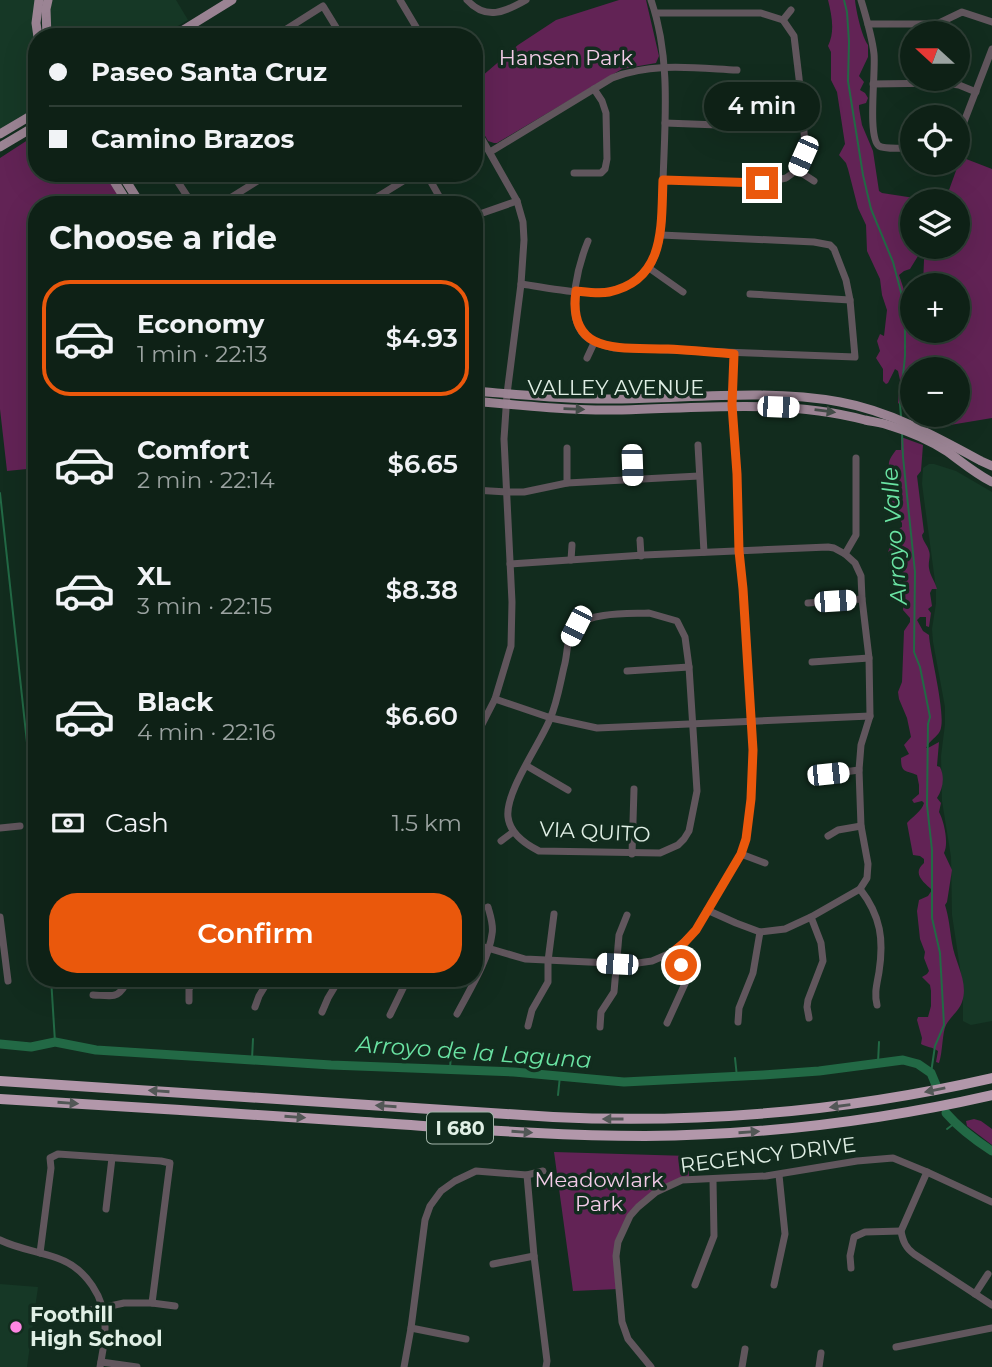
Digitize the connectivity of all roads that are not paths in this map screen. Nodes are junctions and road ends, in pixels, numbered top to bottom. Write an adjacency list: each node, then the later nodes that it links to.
1 (39, 0): 14 (main road)
2 (48, 0): 15 (main road)
3 (400, 0): 19 (street)
4 (467, 0): 5 (street)
5 (526, 0)
6 (651, 0): 10 (street)
7 (861, 0): 13 (street)
8 (226, 2): 16 (main road)
9 (791, 10): 11 (street)
10 (656, 13): 11 (street); 21 (street)
11 (783, 20): 36 (street)
12 (992, 22): 13 (street)
13 (868, 24): 23 (street)
14 (37, 28)
15 (47, 28)
16 (186, 28)
17 (288, 28): 18 (street)
18 (336, 28)
19 (417, 28)
20 (992, 49): 25 (street)
21 (664, 67): 22 (street); 24 (street); 28 (street)
22 (737, 70)
23 (873, 84): 25 (street); 34 (street)
24 (594, 89): 35 (street); 37 (street)
25 (976, 92): 26 (street)
26 (970, 107)
27 (28, 117): 31 (main road)
28 (665, 123): 29 (street); 38 (street)
29 (745, 126)
30 (28, 131): 33 (main road)
31 (0, 134)
32 (483, 140): 35 (street)
33 (0, 148)
34 (900, 149)
35 (490, 152): 44 (street)
36 (797, 170): 38 (street); 39 (street)
37 (574, 173)
38 (663, 180): 46 (street)
39 (814, 181)
40 (254, 182): 42 (street)
41 (401, 182): 43 (street)
42 (233, 196)
43 (379, 196)
44 (517, 201): 45 (street); 49 (street)
45 (483, 213)
46 (661, 235): 48 (street); 53 (street)
47 (588, 241): 50 (street)
48 (649, 268): 50 (street); 51 (street)
49 (521, 285): 50 (street); 58 (street)
50 (576, 291): 54 (street)
51 (683, 292)
52 (750, 295): 53 (street)
53 (850, 300): 55 (street)
54 (594, 342): 55 (street); 56 (street)
55 (734, 354): 59 (street)
56 (587, 358)
57 (483, 392): 58 (main road, VALLEY AVENUE)
58 (507, 394): 59 (main road, VALLEY AVENUE); 61 (street)
59 (733, 395): 62 (street); 63 (main road, VALLEY AVENUE)
60 (483, 402): 61 (main road, VALLEY AVENUE)
61 (506, 404): 62 (main road, VALLEY AVENUE, one-way to 62); 75 (street)
62 (732, 405): 63 (main road, VALLEY AVENUE, one-way to 63); 78 (street)
63 (888, 421): 64 (main road, VALLEY AVENUE)
64 (917, 432): 69 (main road, VALLEY AVENUE); 72 (main road, VALLEY AVENUE)
65 (698, 445): 70 (street)
66 (567, 449): 73 (street)
67 (631, 450): 71 (street)
68 (856, 458): 80 (street)
69 (992, 466)
70 (699, 476): 71 (street); 79 (street)
71 (632, 480): 73 (street)
72 (992, 482)
73 (567, 483): 75 (street)
74 (483, 491): 75 (street)
75 (507, 492): 83 (street)
76 (640, 540): 81 (street)
77 (572, 545): 82 (street)
78 (739, 551): 79 (street); 80 (street); 94 (street)
79 (704, 552): 81 (street)
80 (845, 554): 84 (street)
81 (640, 556): 82 (street)
82 (571, 560): 83 (street)
83 (510, 564): 90 (street)
84 (862, 599): 85 (street); 86 (street)
85 (808, 603)
86 (869, 658): 87 (street); 91 (street)
87 (813, 662)
88 (689, 667): 89 (street); 92 (street, VIA QUITO); 95 (street, VIA QUITO)
89 (627, 671)
90 (495, 699): 92 (street); 93 (street)
91 (870, 716): 94 (street); 97 (street)
92 (551, 718): 95 (street); 96 (street, VIA QUITO)
93 (483, 722)
94 (751, 722): 95 (street); 108 (street)
95 (693, 724): 107 (street, VIA QUITO)
96 (527, 766): 100 (street); 104 (street, VIA QUITO)
97 (859, 771): 98 (street); 102 (street)
98 (828, 774)
99 (634, 789): 107 (street)
100 (568, 790)
101 (20, 826): 103 (street)
102 (861, 826): 105 (street); 110 (street)
103 (0, 828)
104 (513, 832): 106 (street); 107 (street, VIA QUITO)
105 (828, 836)
106 (501, 841)
107 (632, 854)
108 (741, 854): 109 (street); 112 (street)
109 (765, 863)
110 (860, 889): 116 (street); 133 (street)
111 (488, 907): 119 (street)
112 (707, 910): 117 (street); 120 (street)
113 (554, 914): 121 (street)
114 (627, 915): 123 (street)
115 (0, 917): 124 (street)
116 (811, 917): 117 (street); 138 (street)
117 (761, 932): 139 (street)
118 (483, 947): 119 (street)
119 (488, 948): 121 (street); 122 (street)
120 (673, 952): 123 (street); 140 (street)
121 (548, 961): 123 (street); 141 (street)
122 (483, 962)
123 (617, 964): 142 (street)
124 (8, 981)
125 (124, 987): 131 (street)
126 (190, 987): 132 (street)
127 (264, 987): 134 (street)
128 (335, 987): 135 (street)
129 (404, 987): 137 (street)
130 (471, 987): 136 (street)
131 (93, 995)
132 (189, 1001)
133 (877, 1005)
134 (255, 1007)
135 (323, 1012)
136 (457, 1014)
137 (390, 1015)
138 (809, 1018)
139 (738, 1022)
140 (667, 1023)
141 (528, 1026)
142 (600, 1027)
143 (992, 1078): 144 (highway, I 680, one-way to 144)
144 (0, 1081)
145 (992, 1095): 146 (highway, I 680, one-way to 145)
146 (0, 1098)
147 (112, 1158): 154 (street); 157 (street); 165 (street)
148 (543, 1171): 150 (street)
149 (927, 1172): 151 (street, REGENCY DRIVE); 153 (street, REGENCY DRIVE); 155 (street)
150 (527, 1175): 158 (street); 170 (street)
151 (779, 1175): 152 (street, REGENCY DRIVE); 163 (street)
152 (713, 1180): 162 (street); 180 (street, REGENCY DRIVE)
153 (992, 1202)
154 (106, 1209)
155 (901, 1231): 160 (street); 164 (street)
156 (0, 1240): 157 (street)
157 (40, 1253): 168 (street)
158 (534, 1255): 159 (street); 179 (street)
159 (493, 1264)
160 (851, 1268)
161 (988, 1274): 164 (street)
162 (695, 1285)
163 (775, 1285)
164 (975, 1294): 166 (street)
165 (152, 1303): 167 (street); 168 (street)
166 (992, 1305)
167 (175, 1306)
168 (102, 1308): 169 (street); 176 (street)
169 (64, 1315)
170 (411, 1328): 172 (street); 178 (street)
171 (992, 1328): 173 (street)
172 (466, 1339)
173 (896, 1347)
174 (745, 1349): 181 (street)
175 (821, 1353): 182 (street)
176 (100, 1365): 177 (street)
177 (137, 1367)
178 (404, 1367)
179 (546, 1367)
180 (651, 1367)
181 (742, 1367)
182 (820, 1367)

